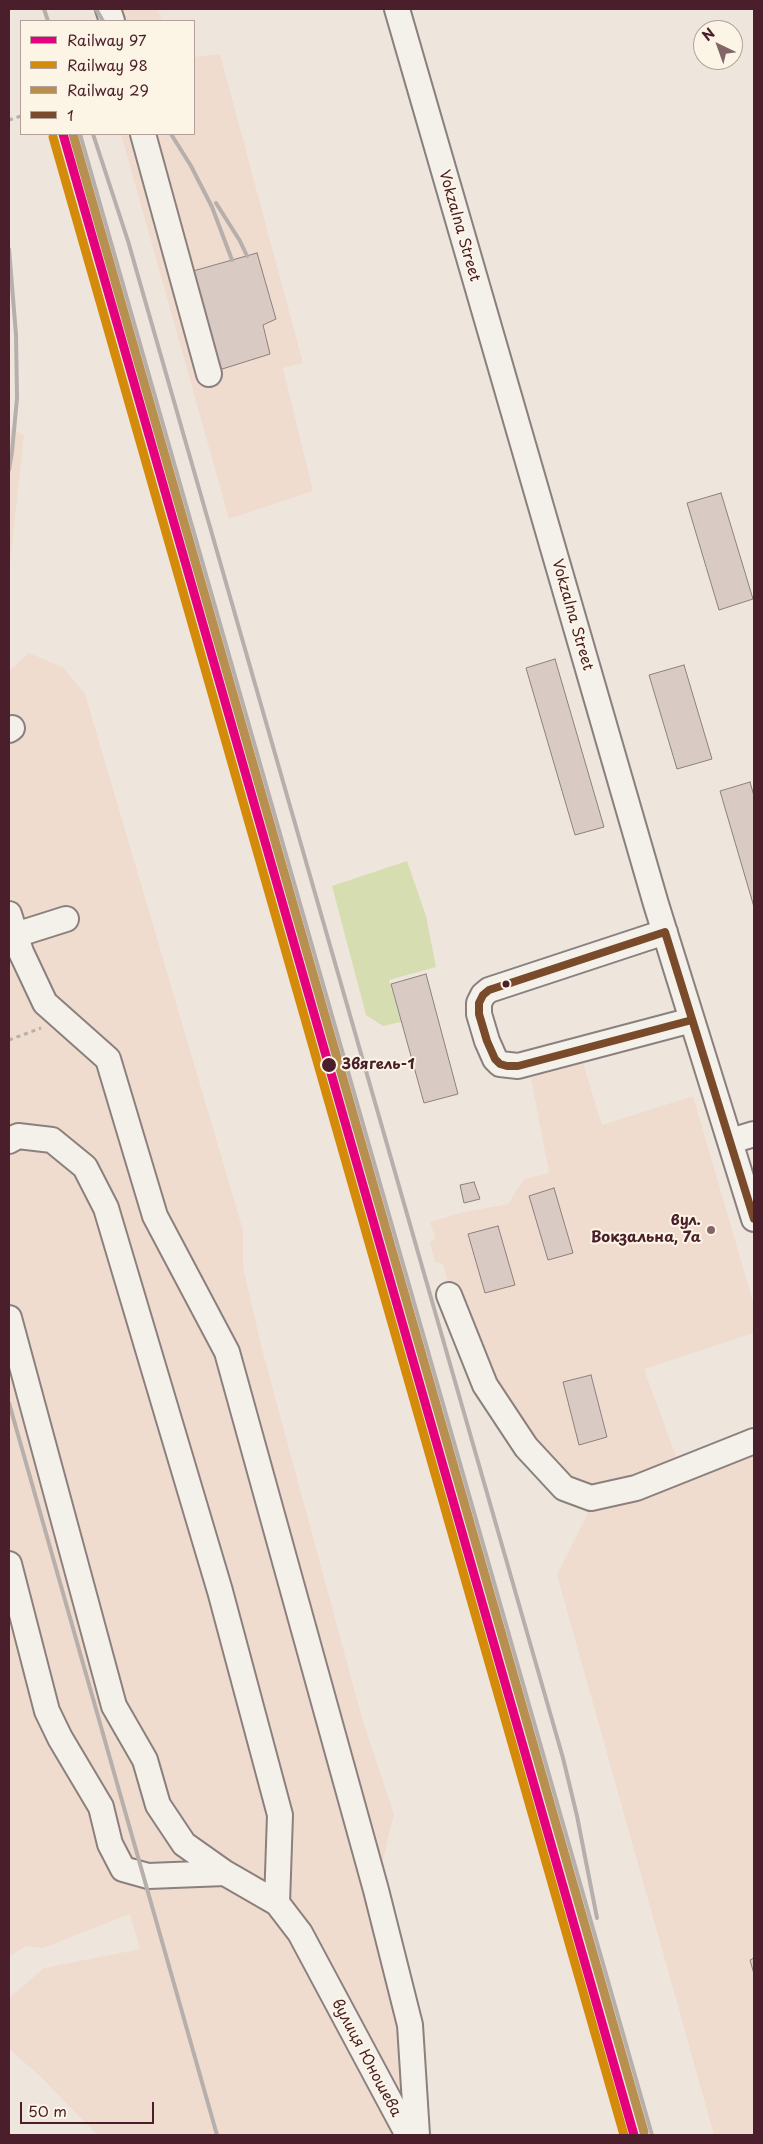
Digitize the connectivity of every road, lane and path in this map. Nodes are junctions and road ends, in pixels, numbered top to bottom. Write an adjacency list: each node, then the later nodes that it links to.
1 (396, 9): 6 (street, Vokzalna Street)
2 (143, 135): 3 (street)
3 (209, 374)
4 (66, 919): 5 (street)
5 (11, 929): 21 (street)
6 (665, 932): 7 (street, Vokzalna Street); 7 (street)
7 (692, 1020): 12 (street, Vokzalna Street)
8 (45, 1028): 9 (path)
9 (9, 1040)
10 (754, 1134): 12 (street)
11 (9, 1141): 19 (street)
12 (731, 1141): 13 (street, Vokzalna Street)
13 (754, 1219)
14 (449, 1295): 16 (street)
15 (9, 1318): 18 (street)
16 (754, 1441)
17 (9, 1564): 18 (street)
18 (225, 1873): 19 (street)
19 (277, 1903): 20 (street, вулиця Юношева)
20 (408, 2135)
21 (417, 2135)

